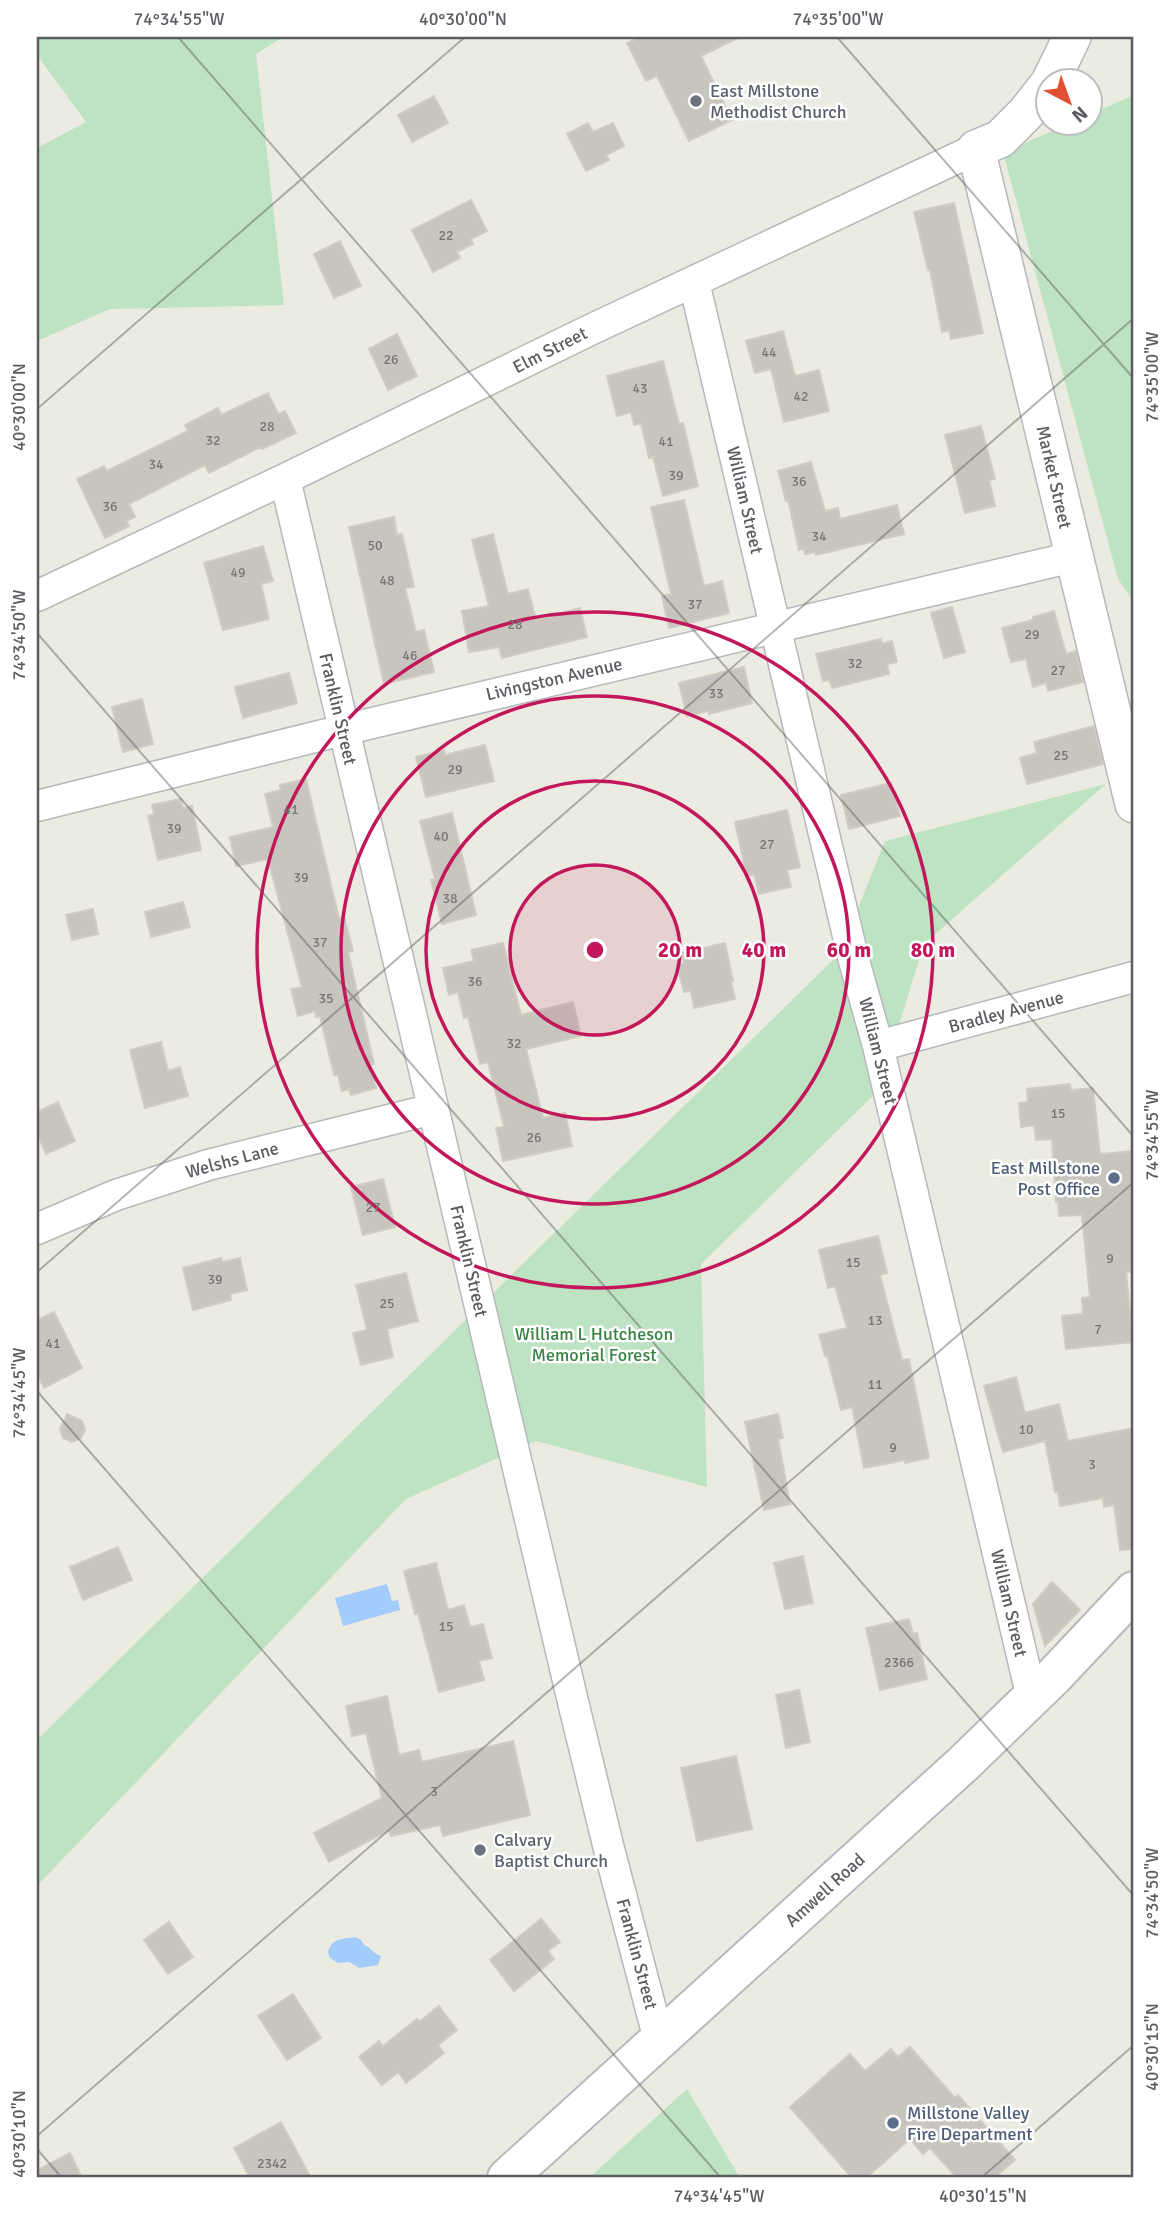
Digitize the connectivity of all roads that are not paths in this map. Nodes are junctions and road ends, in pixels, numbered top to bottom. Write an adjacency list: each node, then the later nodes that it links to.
1 (1072, 37): 2 (street, Elm Street)
2 (1058, 66)
3 (1034, 103): 4 (street, Elm Street)
4 (976, 149): 5 (street, Elm Street); 7 (street, Market Street)
5 (694, 282): 6 (street, Elm Street); 9 (street, William Street)
6 (285, 479): 8 (street, Elm Street); 10 (street, Franklin Street)
7 (1073, 557): 9 (street, Livingston Avenue); 11 (street, Market Street)
8 (37, 596)
9 (775, 627): 10 (street, Livingston Avenue); 14 (street, William Street)
10 (343, 730): 12 (street, Livingston Avenue); 15 (street, Franklin Street)
11 (1134, 804)
12 (37, 806)
13 (1134, 977): 14 (street, Bradley Avenue)
14 (878, 1046): 18 (street, William Street)
15 (433, 1109): 16 (street, Welshs Lane); 19 (street, Franklin Street)
16 (37, 1229)
17 (1134, 1591): 18 (main road, Amwell Road)
18 (1032, 1698): 19 (main road, Amwell Road)
19 (659, 2040): 20 (main road, Amwell Road)
20 (507, 2178)

